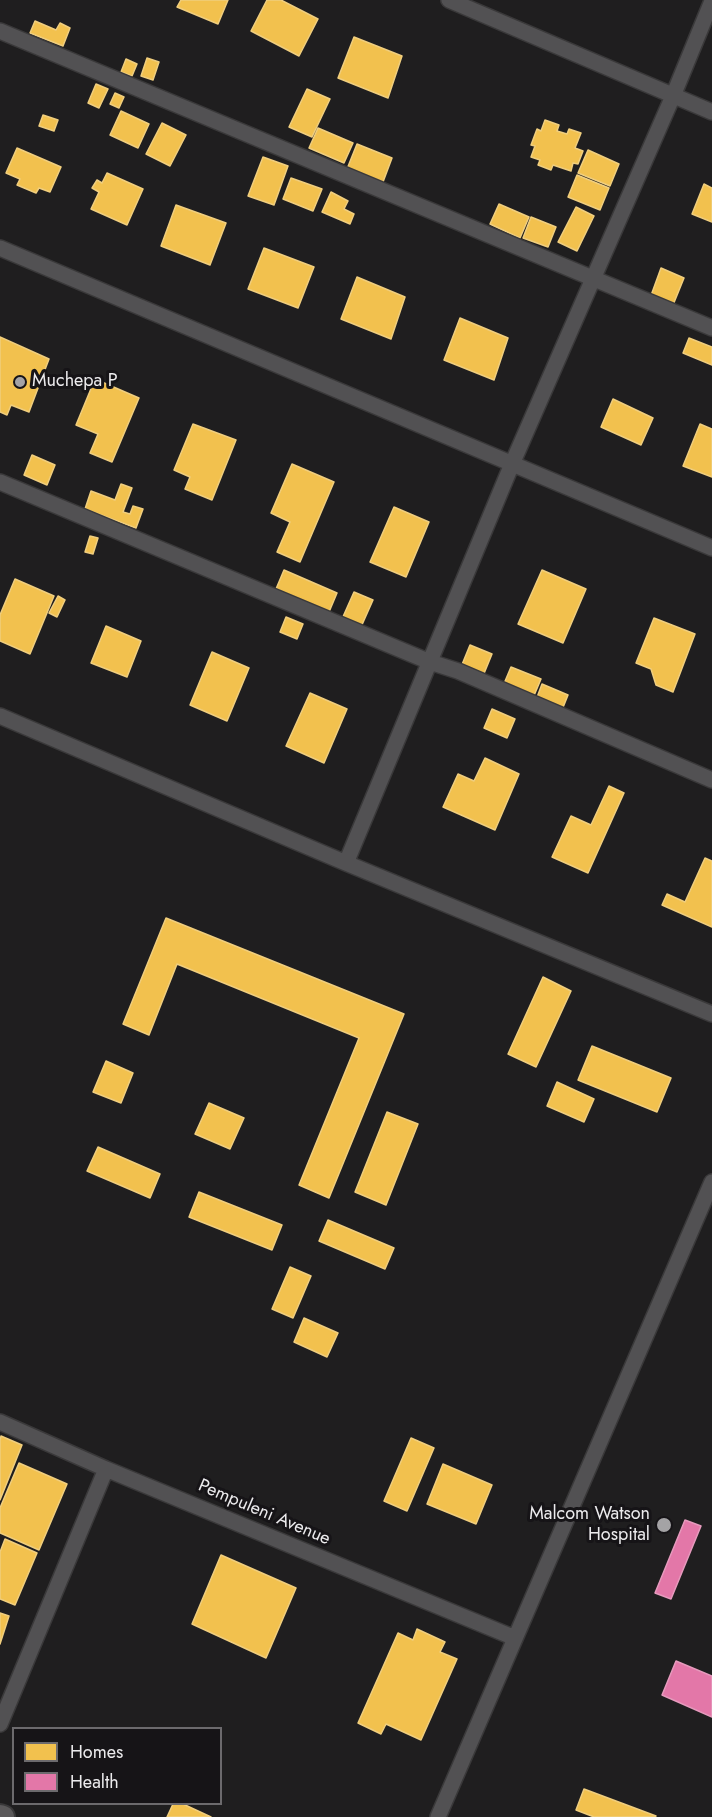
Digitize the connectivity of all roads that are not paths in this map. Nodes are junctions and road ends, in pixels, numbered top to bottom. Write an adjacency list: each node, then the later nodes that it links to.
1 (449, 0): 4 (street)
2 (712, 1): 4 (street)
3 (0, 31): 7 (street)
4 (673, 96): 5 (street); 7 (street)
5 (712, 112)
6 (0, 248): 9 (street)
7 (593, 279): 8 (street); 9 (street)
8 (712, 328)
9 (512, 465): 11 (street); 12 (street)
10 (0, 482): 12 (street)
11 (712, 548)
12 (430, 662): 14 (street); 15 (street)
13 (0, 716): 15 (street)
14 (712, 780)
15 (346, 863): 16 (street)
16 (712, 1014)
17 (712, 1182): 20 (street)
18 (0, 1422): 19 (street, Pempuleni Avenue)
19 (106, 1469): 20 (street, Pempuleni Avenue); 21 (street)
20 (515, 1638): 22 (street)
21 (0, 1724)
22 (438, 1817)

